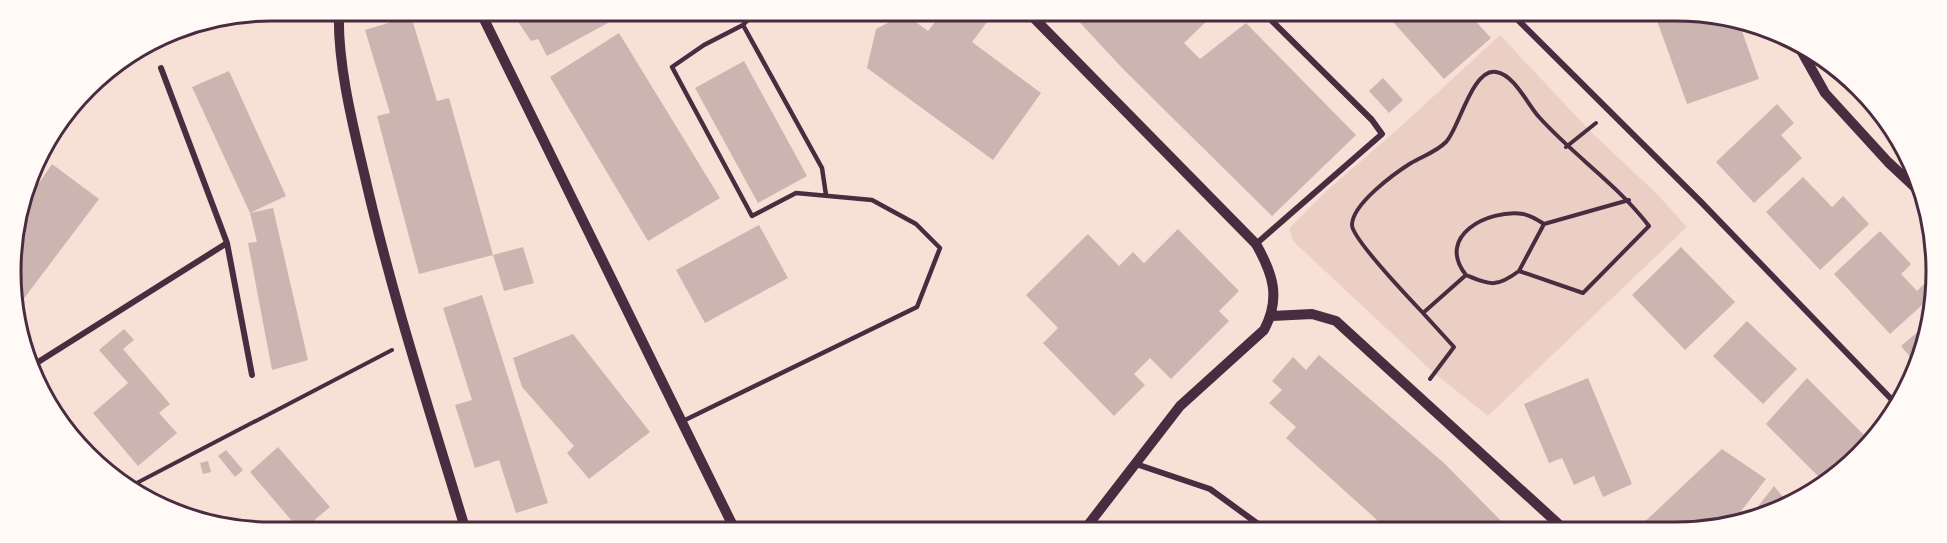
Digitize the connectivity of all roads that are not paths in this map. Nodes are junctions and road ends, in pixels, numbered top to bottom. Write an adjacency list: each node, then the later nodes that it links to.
1 (340, 21): 20 (street)
2 (485, 21): 18 (street)
3 (747, 21): 7 (lane)
4 (1037, 21): 13 (street)
5 (1271, 21): 13 (street)
6 (1519, 21): 17 (street)
7 (743, 25): 11 (lane); 11 (lane)
8 (1804, 57): 10 (street)
9 (161, 68): 12 (street)
10 (1909, 181)
11 (826, 195): 18 (lane)
12 (227, 243): 15 (street); 16 (street)
13 (1256, 244): 14 (street)
14 (1272, 316): 19 (street); 24 (street)
15 (38, 362)
16 (252, 375)
17 (1891, 399)
18 (681, 422): 21 (street)
19 (1136, 464): 22 (street); 23 (street)
20 (463, 522)
21 (731, 522)
22 (1090, 522)
23 (1254, 522)
24 (1556, 522)

